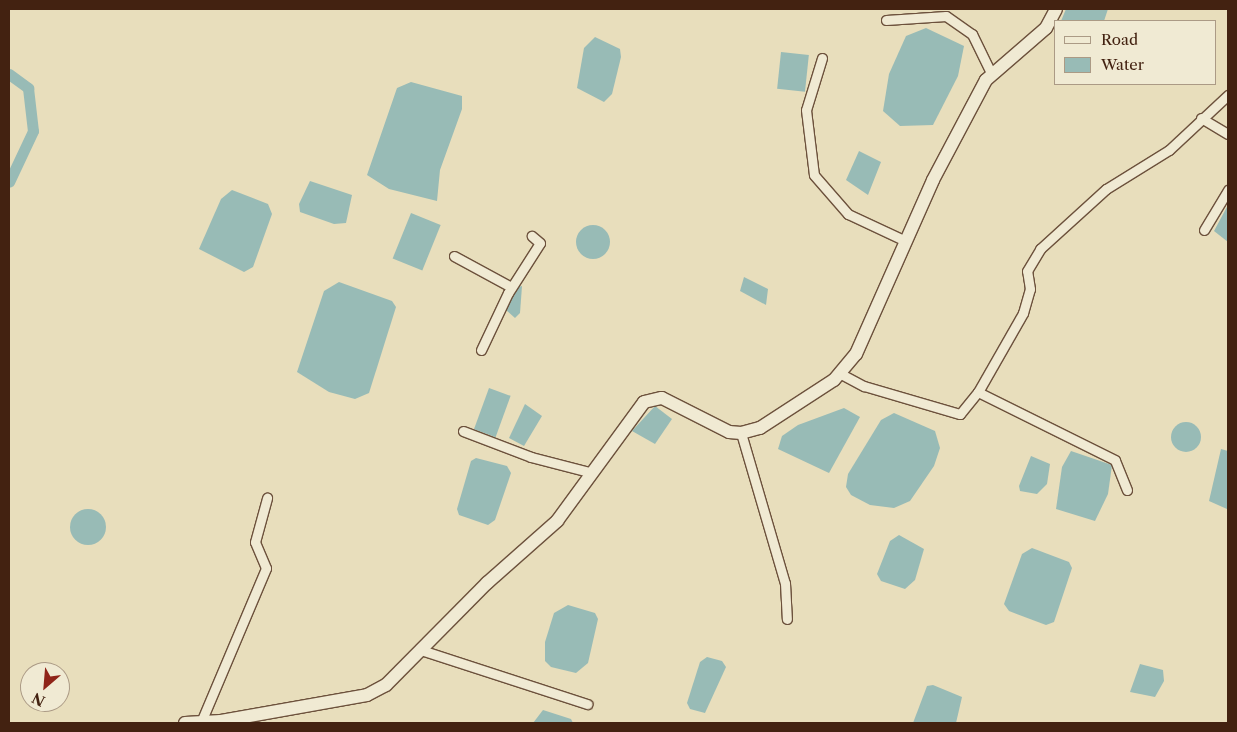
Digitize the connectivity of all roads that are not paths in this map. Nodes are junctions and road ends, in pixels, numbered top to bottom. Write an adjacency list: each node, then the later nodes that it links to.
1 (1056, 9): 5 (street)
2 (914, 13): 3 (street); 5 (street)
3 (886, 20)
4 (822, 58): 12 (street)
5 (991, 74): 12 (street)
6 (1228, 95): 7 (street)
7 (1201, 118): 8 (street); 17 (street)
8 (1228, 134)
9 (1228, 190): 10 (street)
10 (1204, 230)
11 (532, 236): 14 (street)
12 (906, 241): 16 (street)
13 (454, 256): 14 (street)
14 (511, 287): 15 (street)
15 (481, 350)
16 (841, 374): 17 (street); 19 (street)
17 (978, 392): 21 (street)
18 (463, 431): 20 (street)
19 (741, 433): 20 (street); 23 (street)
20 (589, 472): 24 (street)
21 (1127, 490)
22 (266, 498): 26 (street)
23 (787, 619)
24 (422, 650): 25 (street); 26 (street)
25 (587, 704)
26 (201, 722): 27 (street)
27 (184, 723)

